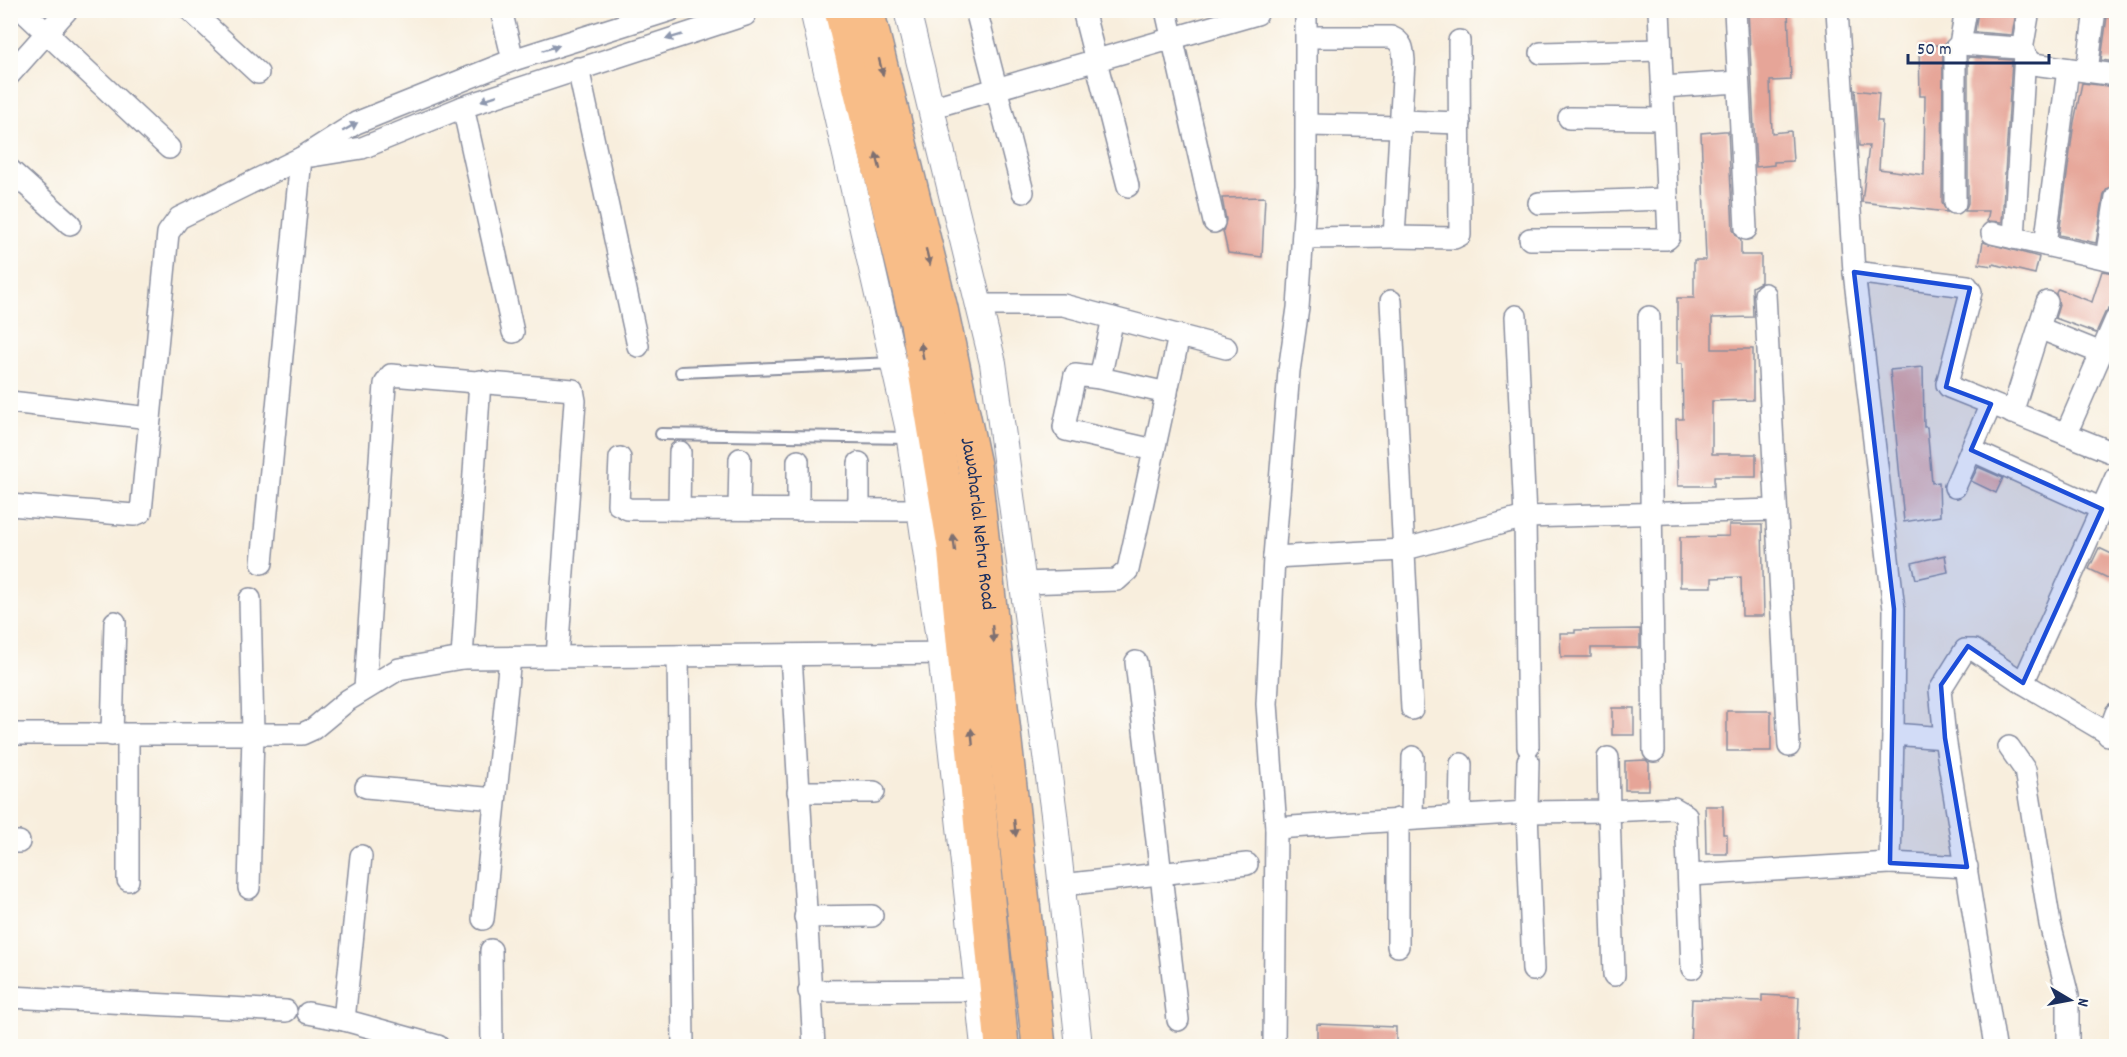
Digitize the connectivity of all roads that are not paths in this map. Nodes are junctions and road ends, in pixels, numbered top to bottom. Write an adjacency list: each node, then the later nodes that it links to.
1 (22, 10): 23 (street)
2 (68, 10): 23 (street)
3 (190, 10): 35 (street)
4 (501, 10): 31 (street)
5 (671, 10): 22 (street)
6 (747, 10): 33 (street, one-way to 33)
7 (813, 10): 82 (street)
8 (841, 10): 120 (main road, Jawaharlal Nehru Road, one-way to 8)
9 (867, 10): 182 (main road, Jawaharlal Nehru Road, one-way to 182)
10 (907, 10): 42 (street)
11 (976, 10): 40 (street)
12 (1083, 10): 32 (street)
13 (1166, 10): 25 (street)
14 (1259, 10): 25 (street)
15 (1306, 10): 24 (street)
16 (1659, 10): 28 (street)
17 (1735, 10): 38 (street)
18 (1837, 10): 67 (street)
19 (1966, 10): 27 (street)
20 (2029, 10): 29 (street)
21 (2095, 10): 34 (street)
22 (620, 18): 31 (street, one-way to 22)
23 (47, 33): 36 (street); 48 (street)
24 (1306, 37): 46 (street); 47 (street)
25 (1170, 39): 32 (street); 57 (street)
26 (1459, 41): 45 (street)
27 (1960, 44): 29 (street); 56 (street)
28 (1661, 50): 30 (street); 39 (street)
29 (2024, 51): 34 (street); 63 (street)
30 (1541, 53)
31 (513, 60): 49 (street, one-way to 31)
32 (1094, 60): 40 (street); 51 (street)
33 (578, 68): 41 (street, one-way to 41); 79 (street)
34 (2077, 70): 37 (street); 65 (street)
35 (258, 73)
36 (10, 74)
37 (2116, 75)
38 (1738, 82): 39 (street); 59 (street)
39 (1663, 87): 44 (street)
40 (995, 89): 42 (street); 52 (street)
41 (463, 107): 49 (street); 77 (street)
42 (930, 108): 71 (street)
43 (1569, 118): 44 (street)
44 (1664, 119): 54 (street)
45 (1460, 123): 46 (street); 61 (street)
46 (1400, 124): 47 (street); 61 (street)
47 (1307, 125): 62 (street)
48 (170, 148)
49 (301, 158): 90 (street); 116 (street)
50 (10, 170): 58 (street)
51 (1128, 186)
52 (1023, 192)
53 (2116, 197): 66 (street)
54 (1667, 199): 55 (street); 64 (street)
55 (1539, 203)
56 (1955, 203)
57 (1214, 222)
58 (70, 224)
59 (1746, 229)
60 (1992, 233): 63 (street)
61 (1394, 237): 62 (street)
62 (1303, 238): 115 (street)
63 (2014, 238): 65 (street)
64 (1530, 239)
65 (2045, 245): 66 (street)
66 (2111, 260)
67 (1854, 272): 88 (street); 133 (street)
68 (1765, 294): 111 (street)
69 (1391, 301): 114 (street)
70 (2047, 302): 76 (street)
71 (979, 305): 74 (street); 117 (street)
72 (1516, 316): 113 (street)
73 (1649, 317): 112 (street)
74 (1113, 318): 78 (street); 84 (street)
75 (2116, 319): 81 (street)
76 (2039, 328): 81 (street); 89 (street)
77 (513, 332)
78 (1179, 336): 80 (street); 86 (street)
79 (638, 346)
80 (1226, 348)
81 (2101, 353): 92 (street)
82 (894, 363): 83 (lane); 93 (street)
83 (681, 372)
84 (1100, 378): 86 (street); 94 (street)
85 (480, 381): 123 (street); 124 (street); 128 (street)
86 (1167, 393): 94 (street)
87 (10, 402): 90 (street)
88 (1991, 404): 89 (street); 95 (street)
89 (2012, 413): 92 (street)
90 (150, 418): 104 (street)
91 (661, 434): 93 (lane)
92 (2066, 434): 97 (street)
93 (910, 438): 110 (street)
94 (1154, 450): 117 (street)
95 (1971, 450): 103 (street); 107 (street)
96 (680, 452): 105 (street)
97 (2116, 454)
98 (620, 458): 105 (street)
99 (740, 459): 106 (street)
100 (798, 461): 108 (street)
101 (859, 463): 109 (street)
102 (2116, 477): 107 (street)
103 (1955, 487)
104 (10, 505)
105 (679, 509): 106 (street)
106 (740, 509): 108 (street)
107 (2102, 509): 127 (street)
108 (798, 510): 109 (street)
109 (859, 510): 110 (street)
110 (920, 510): 120 (street)
111 (1776, 510): 112 (street); 137 (street)
112 (1650, 514): 113 (street); 139 (street)
113 (1525, 517): 114 (street); 148 (street)
114 (1402, 550): 115 (street); 129 (street)
115 (1274, 557): 151 (street)
116 (262, 563)
117 (1023, 583): 159 (street)
118 (250, 599): 131 (street)
119 (115, 622): 134 (street)
120 (953, 653): 121 (street); 169 (street); 181 (main road, Jawaharlal Nehru Road, one-way to 120)
121 (790, 655): 122 (street); 144 (street)
122 (678, 656): 123 (street); 178 (street)
123 (557, 657): 125 (street)
124 (462, 658): 125 (street); 128 (street)
125 (510, 658): 146 (street)
126 (1136, 662): 156 (street)
127 (2023, 683): 135 (street); 136 (street)
128 (365, 689): 131 (street)
129 (1412, 709)
130 (2116, 713): 135 (street)
131 (253, 733): 134 (street); 160 (street)
132 (10, 734): 134 (street)
133 (1893, 734): 136 (street); 153 (street)
134 (120, 735): 158 (street)
135 (2112, 736)
136 (1945, 738): 155 (street)
137 (1789, 746)
138 (2009, 747): 186 (street)
139 (1654, 751)
140 (1413, 757): 150 (street)
141 (1608, 758): 147 (street)
142 (1461, 764): 149 (street)
143 (366, 787): 146 (street)
144 (798, 792): 145 (street); 162 (street)
145 (874, 792)
146 (495, 799): 163 (street)
147 (1609, 811): 148 (street); 157 (street); 168 (street)
148 (1527, 812): 149 (street); 167 (street)
149 (1460, 816): 150 (street)
150 (1405, 818): 151 (street); 164 (street)
151 (1276, 828): 184 (street)
152 (361, 856): 174 (street)
153 (1890, 863): 155 (street); 157 (street)
154 (1248, 864): 156 (street)
155 (1967, 867): 185 (street)
156 (1161, 873): 159 (street); 175 (street)
157 (1690, 876): 166 (street)
158 (128, 880)
159 (1062, 885): 183 (street)
160 (249, 888)
161 (872, 916): 162 (street)
162 (805, 917): 170 (street)
163 (483, 919)
164 (1398, 946)
165 (491, 950): 177 (street)
166 (1692, 968)
167 (1533, 970)
168 (1614, 975)
169 (978, 990): 170 (street); 180 (street)
170 (809, 991): 179 (street)
171 (10, 997): 172 (street)
172 (286, 1011)
173 (308, 1013): 174 (street)
174 (344, 1020): 176 (street)
175 (1178, 1020)
176 (438, 1047)
177 (492, 1047)
178 (683, 1047)
179 (814, 1047)
180 (984, 1047)
181 (1002, 1047)
182 (1040, 1047)
183 (1079, 1047)
184 (1275, 1047)
185 (1995, 1047)
186 (2068, 1047)

